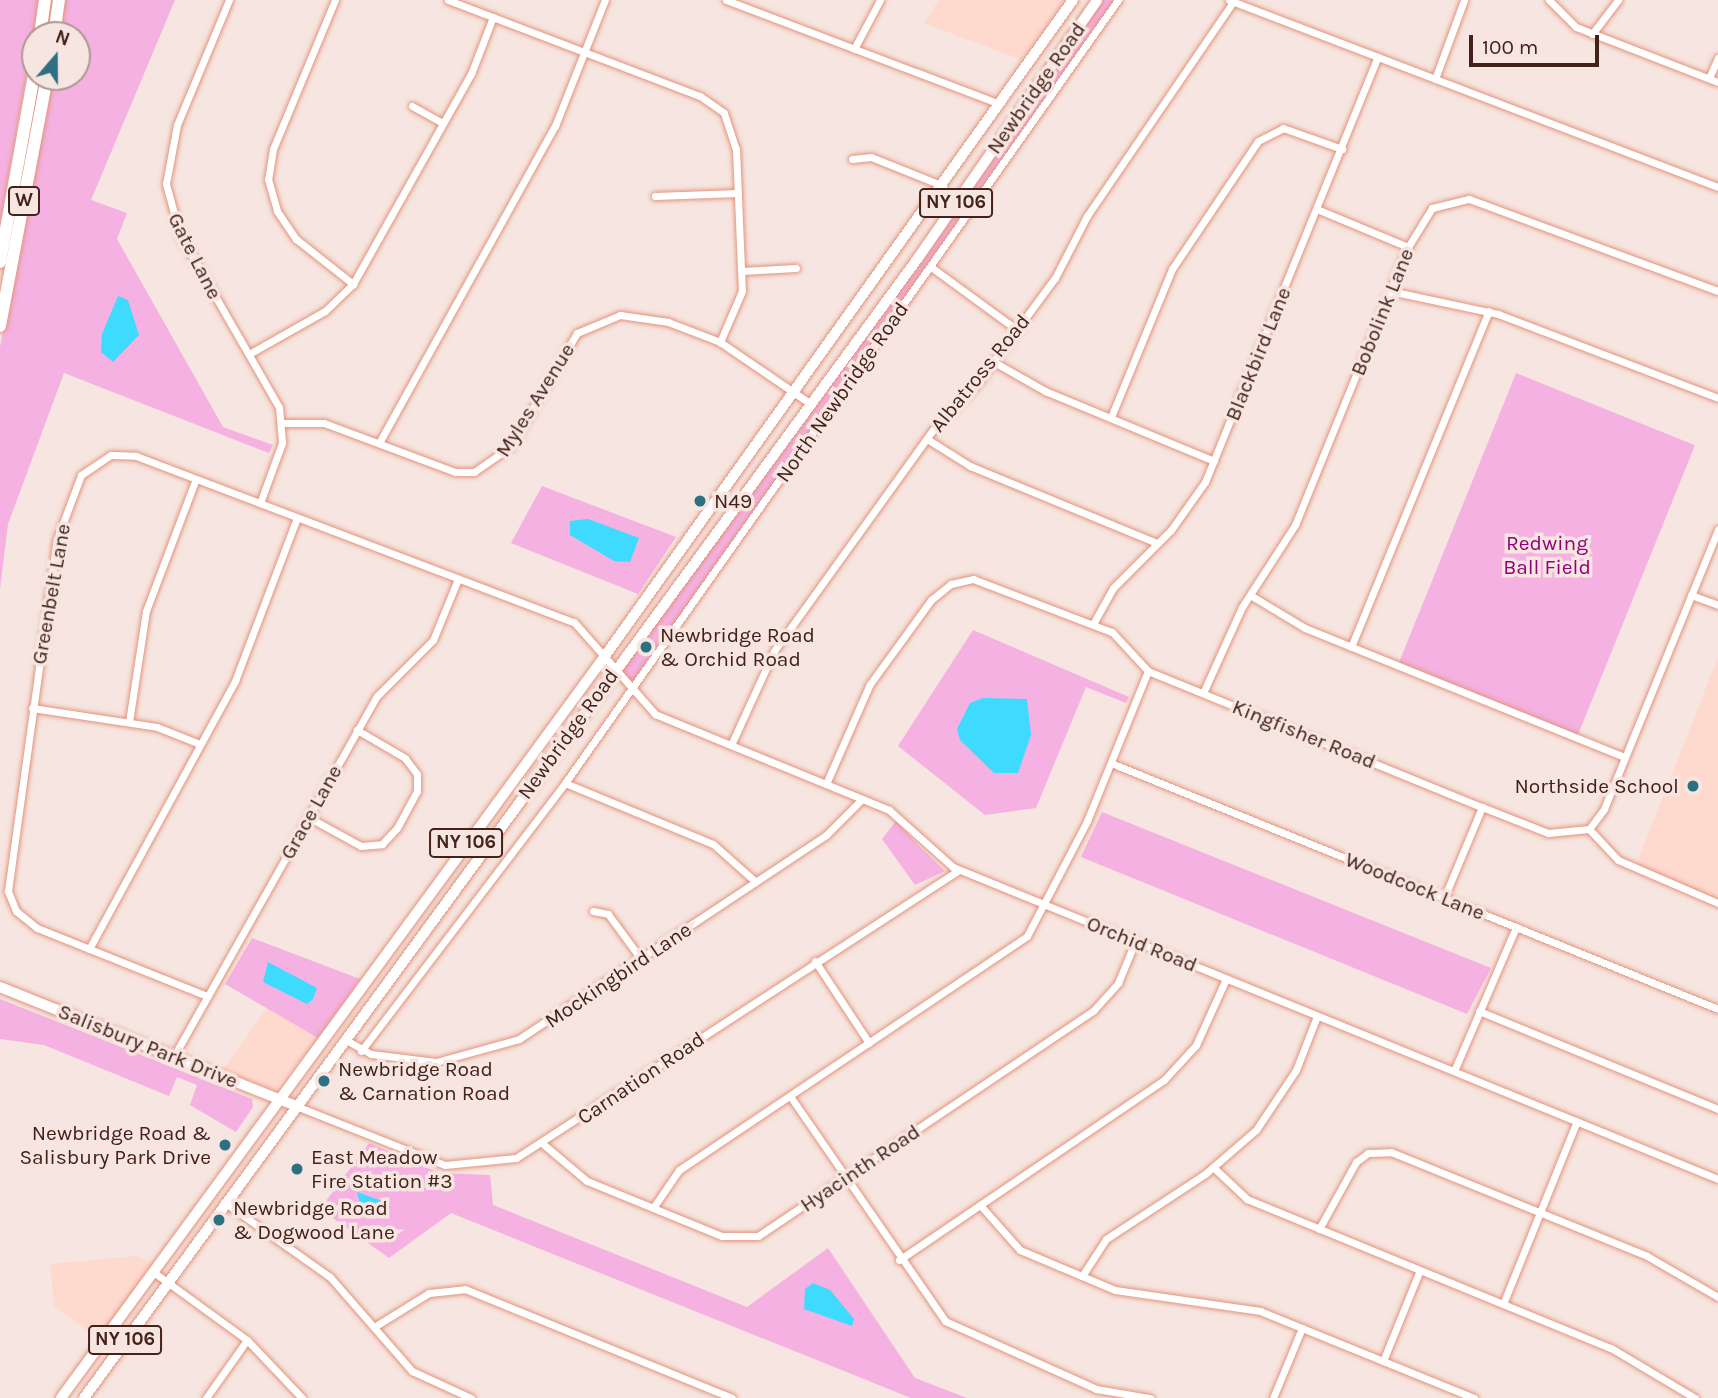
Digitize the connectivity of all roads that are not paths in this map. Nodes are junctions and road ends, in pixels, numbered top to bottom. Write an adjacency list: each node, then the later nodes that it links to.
1 (46, 0): 17 (highway)
2 (59, 0): 18 (highway)
3 (229, 0): 51 (street, Gate Lane)
4 (335, 0): 44 (street)
5 (448, 0): 16 (street)
6 (605, 0): 21 (street)
7 (726, 0): 20 (street)
8 (880, 0): 20 (street)
9 (1073, 0): 29 (main road, Newbridge Road / NY 106)
10 (1097, 0): 55 (main road, Newbridge Road / NY 106)
11 (1118, 0): 41 (street, North Newbridge Road)
12 (1464, 0): 25 (street)
13 (1549, 0): 19 (street)
14 (1618, 0): 19 (street)
15 (1231, 1): 22 (street); 49 (street, Albatross Road)
16 (493, 17): 21 (street); 31 (street)
17 (42, 21)
18 (56, 21)
19 (1592, 34): 24 (street)
20 (854, 49): 29 (street)
21 (585, 52): 36 (street); 59 (street)
22 (1378, 57): 25 (street); 32 (street, Blackbird Lane)
23 (1718, 58): 24 (street)
24 (1709, 78): 26 (street)
25 (1435, 79): 35 (street)
26 (1718, 82)
27 (31, 91): 40 (highway, W)
28 (44, 91): 48 (highway, W)
29 (1002, 105): 34 (main road, Newbridge Road / NY 106)
30 (412, 106): 31 (street)
31 (443, 123): 44 (street)
32 (1342, 149): 38 (street, Blackbird Lane); 56 (street)
33 (852, 159): 34 (street)
34 (944, 186): 53 (main road, Newbridge Road / NY 106)
35 (1718, 187)
36 (738, 193): 37 (street); 43 (street)
37 (656, 197)
38 (1317, 209): 39 (street); 60 (street, Blackbird Lane)
39 (1408, 247): 45 (street, Bobolink Lane); 46 (street, Bobolink Lane)
40 (0, 262)
41 (931, 267): 49 (street); 75 (street, North Newbridge Road)
42 (796, 268): 43 (street)
43 (741, 271): 50 (street)
44 (354, 284): 51 (street)
45 (1390, 291): 47 (street); 67 (street, Bobolink Lane)
46 (1718, 291)
47 (1489, 311): 54 (street); 71 (street)
48 (0, 326)
49 (1017, 330): 52 (street, Albatross Road)
50 (720, 342): 53 (street, Myles Avenue); 59 (street, Myles Avenue)
51 (249, 354): 57 (street, Gate Lane)
52 (994, 362): 56 (street); 58 (street, Albatross Road)
53 (795, 393): 55 (street, Myles Avenue); 72 (main road, Newbridge Road / NY 106)
54 (1718, 398)
55 (811, 404): 73 (main road, Newbridge Road / NY 106)
56 (1111, 417): 60 (street)
57 (283, 423): 59 (street, Myles Avenue); 62 (street)
58 (926, 439): 65 (street); 81 (street, Albatross Road)
59 (379, 443)
60 (1214, 461): 65 (street, Blackbird Lane)
61 (196, 479): 62 (street, Greenbelt Lane); 77 (street, Greenbelt Lane); 78 (street)
62 (260, 503): 63 (street, Greenbelt Lane)
63 (297, 518): 66 (street, Greenbelt Lane); 80 (street)
64 (1718, 529): 68 (street)
65 (1157, 543): 70 (street, Blackbird Lane)
66 (458, 579): 72 (street, Greenbelt Lane); 79 (street, Grace Lane)
67 (1250, 595): 71 (street); 76 (street, Bobolink Lane)
68 (1691, 595): 69 (street); 82 (street)
69 (1718, 605)
70 (1093, 624): 74 (street, Kingfisher Road); 85 (street, Kingfisher Road)
71 (1351, 647): 82 (street)
72 (605, 656): 73 (street, Orchid Road); 92 (main road, Newbridge Road / NY 106)
73 (616, 669): 75 (street, Orchid Road); 93 (main road, Newbridge Road / NY 106)
74 (1149, 671): 76 (street, Kingfisher Road); 83 (street)
75 (630, 692): 81 (street, Orchid Road); 84 (street, North Newbridge Road)
76 (1203, 693): 87 (street, Kingfisher Road)
77 (32, 708): 78 (street); 100 (street, Greenbelt Lane)
78 (129, 722): 80 (street)
79 (357, 730): 88 (street, Grace Lane); 88 (street)
80 (200, 744): 100 (street)
81 (731, 745): 85 (street, Orchid Road)
82 (1625, 757): 89 (street)
83 (1111, 763): 94 (street, Woodcock Lane); 96 (street)
84 (565, 783): 91 (street); 111 (street, North Newbridge Road)
85 (826, 784): 86 (street, Orchid Road)
86 (862, 799): 90 (street, Orchid Road); 91 (street, Mockingbird Lane)
87 (1482, 807): 89 (street, Kingfisher Road); 94 (street)
88 (308, 817): 105 (street, Grace Lane)
89 (1589, 829): 95 (street)
90 (959, 870): 96 (street, Orchid Road); 102 (street, Carnation Road)
91 (756, 882): 101 (street, Mockingbird Lane)
92 (435, 884): 93 (main road); 114 (main road, Newbridge Road / NY 106)
93 (450, 895): 109 (main road, Newbridge Road / NY 106)
94 (1444, 898): 98 (street, Woodcock Lane)
95 (1718, 903)
96 (1046, 905): 99 (street, Orchid Road); 110 (street)
97 (593, 911): 101 (street)
98 (1516, 927): 106 (street, Woodcock Lane); 107 (street)
99 (1135, 942): 103 (street, Orchid Road); 121 (street, Hyacinth Road)
100 (89, 949): 105 (street, Greenbelt Lane)
101 (640, 959): 111 (street, Mockingbird Lane)
102 (815, 961): 110 (street); 119 (street, Carnation Road)
103 (1226, 979): 108 (street, Orchid Road); 124 (street)
104 (0, 986): 112 (main road, Salisbury Park Drive)
105 (206, 996): 112 (street, Grace Lane)
106 (1718, 1009)
107 (1479, 1011): 113 (street); 117 (street)
108 (1317, 1016): 113 (street, Orchid Road); 120 (street)
109 (344, 1039): 111 (street, Mockingbird Lane); 116 (main road, Newbridge Road / NY 106)
110 (869, 1043): 115 (street)
111 (361, 1051)
112 (174, 1056): 114 (main road, Salisbury Park Drive)
113 (1454, 1071): 118 (street, Orchid Road)
114 (277, 1097): 116 (main road, Salisbury Park Drive); 130 (main road, Newbridge Road / NY 106)
115 (790, 1097): 121 (street); 125 (street)
116 (296, 1106): 119 (street, Carnation Road); 123 (main road, Newbridge Road / NY 106)
117 (1718, 1109)
118 (1577, 1121): 122 (street, Orchid Road); 126 (street)
119 (543, 1144): 125 (street, Hyacinth Road)
120 (1213, 1167): 127 (street); 131 (street)
121 (845, 1178): 125 (street, Hyacinth Road); 128 (street)
122 (1718, 1179)
123 (223, 1202): 132 (main road, Newbridge Road / NY 106); 135 (street)
124 (980, 1205): 128 (street); 131 (street)
125 (653, 1208)
126 (1539, 1212): 127 (street); 133 (street); 134 (street)
127 (1320, 1229): 129 (street)
128 (900, 1260): 145 (street)
129 (1420, 1270): 134 (street); 138 (street)
130 (152, 1271): 132 (street); 139 (main road, Newbridge Road / NY 106)
131 (1082, 1276): 136 (street)
132 (167, 1282): 137 (street); 140 (main road, Newbridge Road / NY 106)
133 (1718, 1297)
134 (1503, 1304): 148 (street)
135 (374, 1327): 143 (street); 144 (street)
136 (1302, 1328): 138 (street); 146 (street)
137 (247, 1340): 141 (street); 142 (street)
138 (1383, 1361): 147 (street)
139 (61, 1398)
140 (84, 1398)
141 (206, 1398)
142 (302, 1398)
143 (471, 1398)
144 (732, 1398)
145 (1150, 1398)
146 (1273, 1398)
147 (1474, 1398)
148 (1695, 1398)

